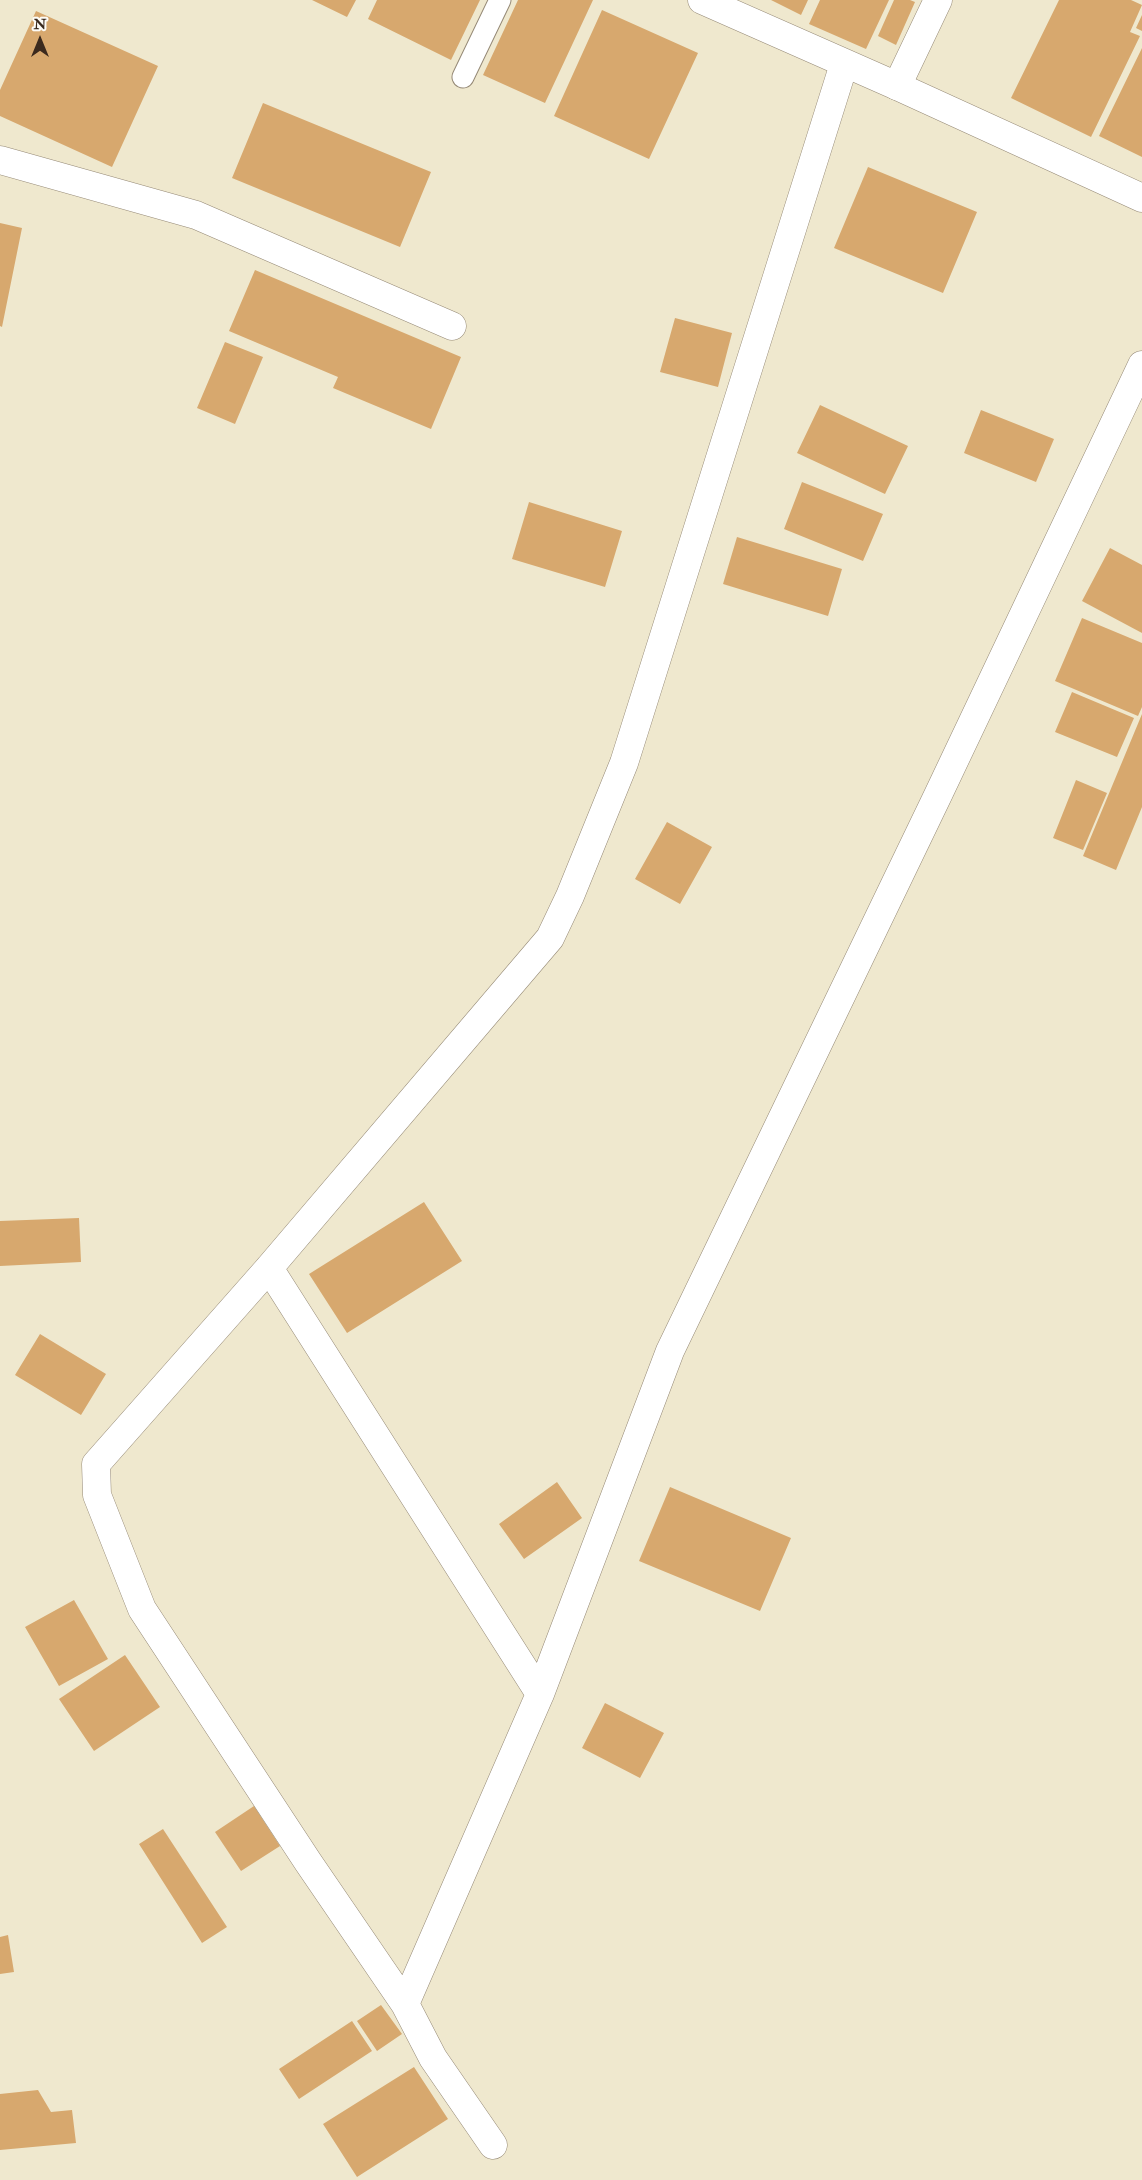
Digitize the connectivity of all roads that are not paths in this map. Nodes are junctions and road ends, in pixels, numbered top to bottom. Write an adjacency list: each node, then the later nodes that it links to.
1 (500, 0): 5 (lane)
2 (702, 0): 4 (street)
3 (938, 0): 6 (street)
4 (844, 64): 6 (street); 11 (street)
5 (463, 77)
6 (897, 86): 8 (street)
7 (0, 160): 9 (street)
8 (1142, 198)
9 (452, 326)
10 (1142, 365): 12 (street)
11 (269, 1268): 12 (street); 13 (street)
12 (540, 1694): 13 (street)
13 (405, 2004): 14 (street)
14 (493, 2145)

